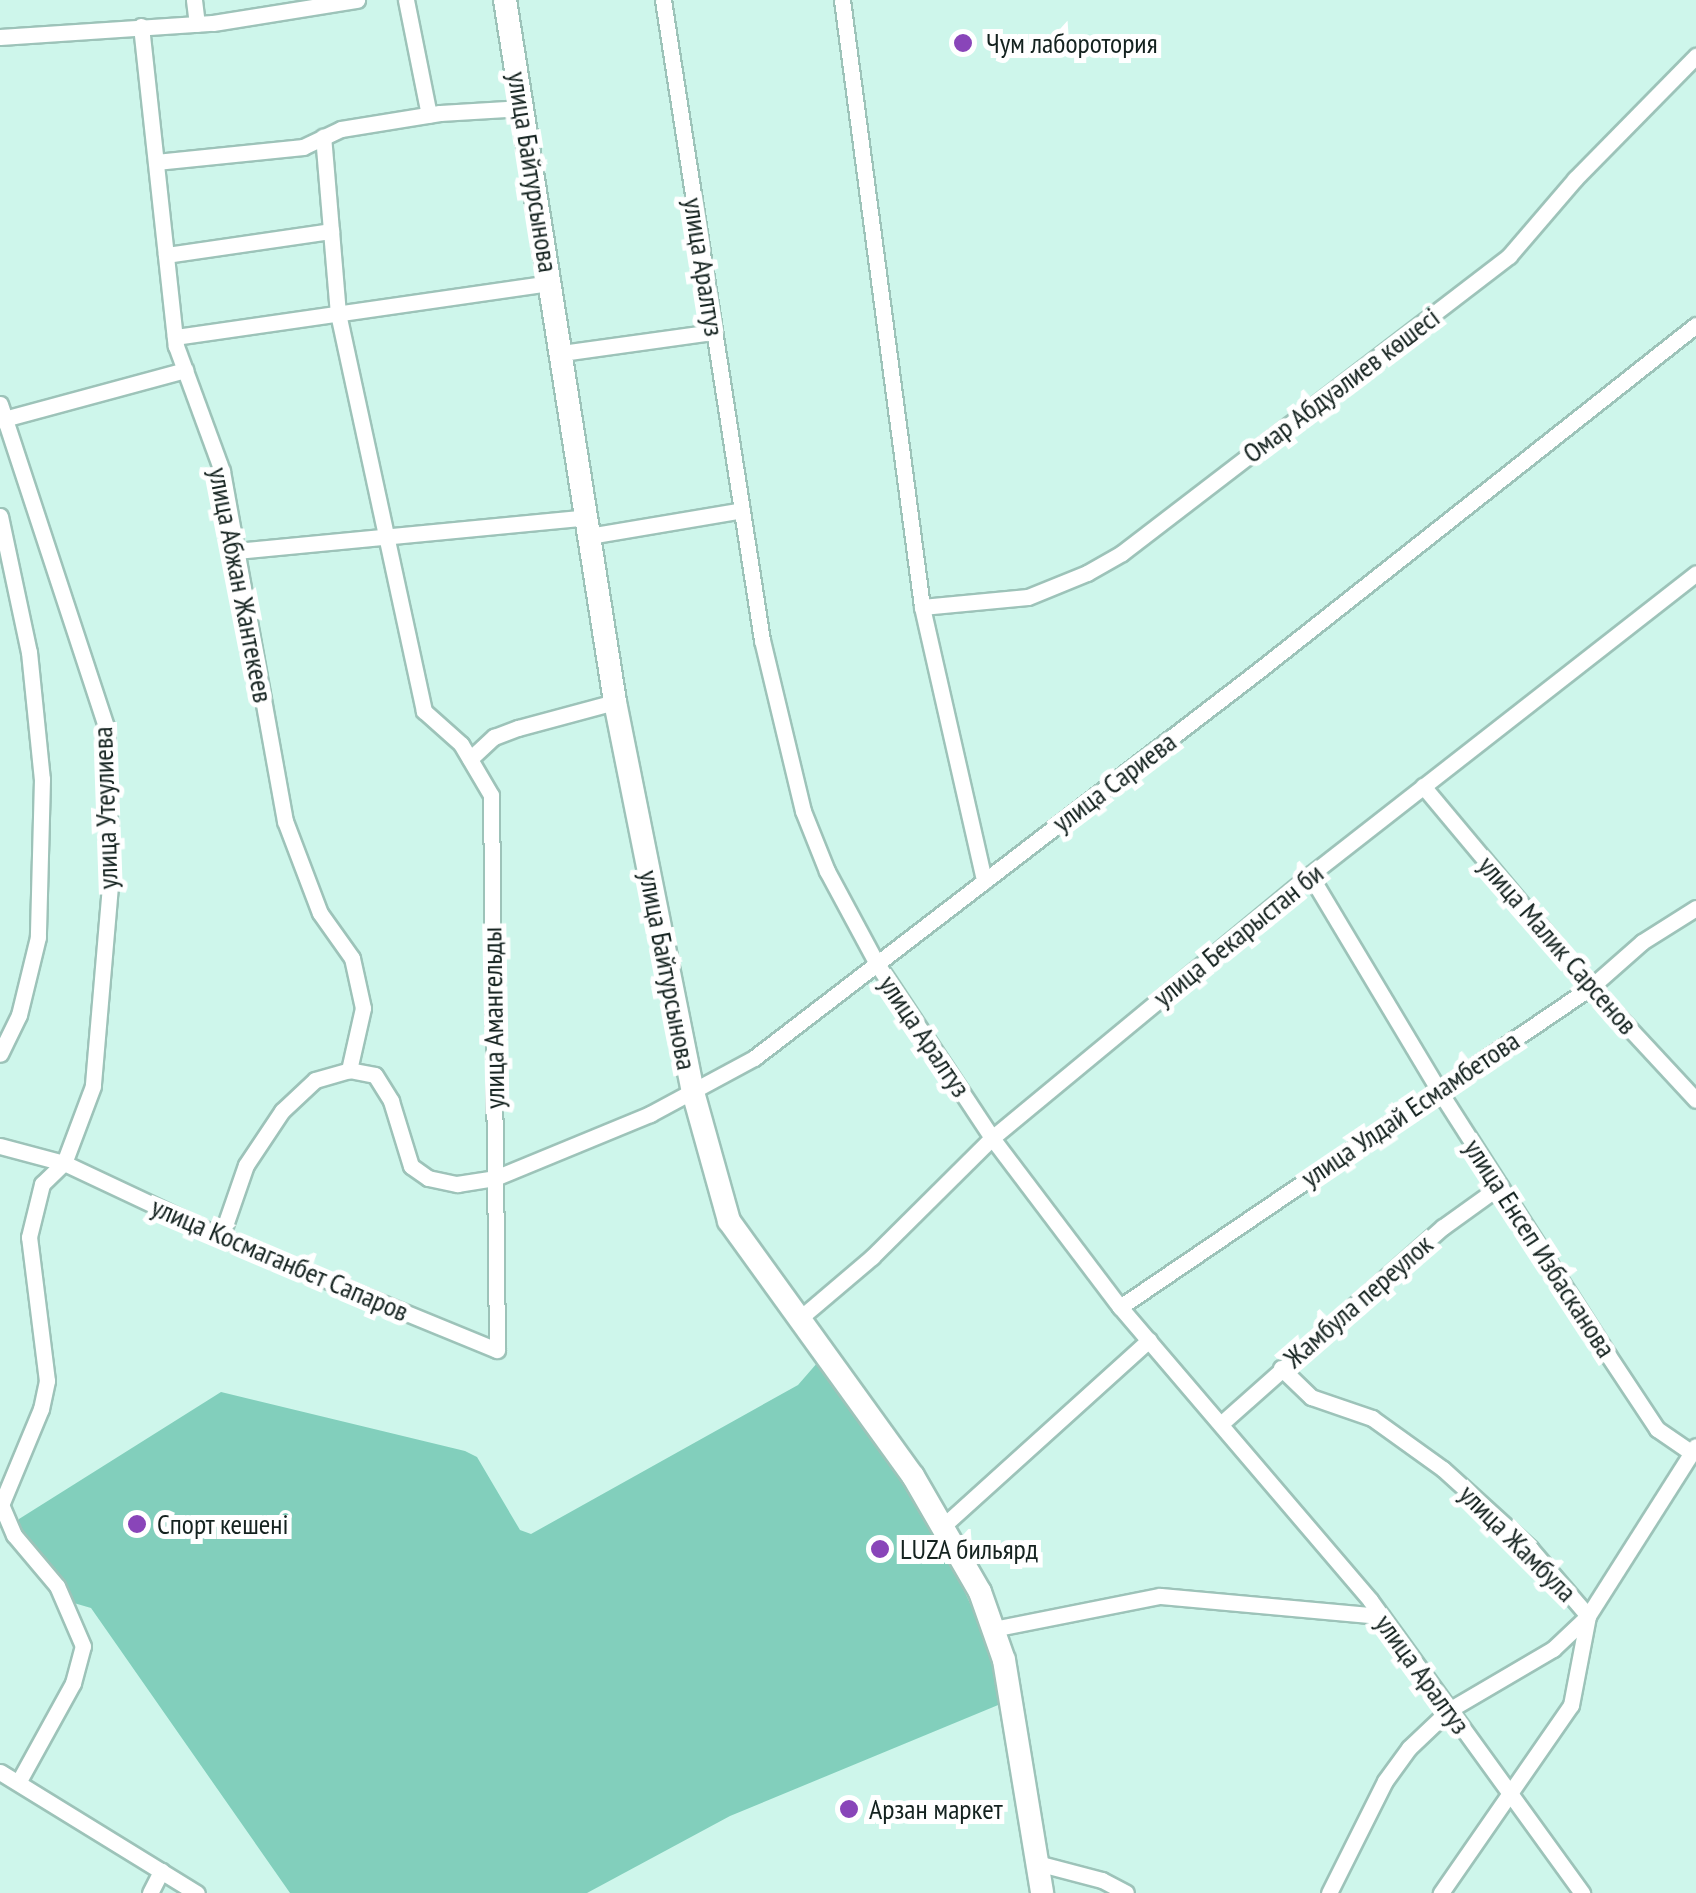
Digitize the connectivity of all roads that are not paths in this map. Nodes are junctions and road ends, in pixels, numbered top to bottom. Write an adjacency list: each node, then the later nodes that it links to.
1 (194, 0): 7 (street)
2 (357, 0): 7 (street)
3 (406, 0): 12 (street)
4 (505, 0): 11 (street, улица Байтурсынова)
5 (663, 0): 20 (street, улица Аралтуз)
6 (842, 0): 32 (street)
7 (197, 24): 8 (street)
8 (141, 26): 9 (street); 14 (street, улица Абжан Жантекеев)
9 (0, 37)
10 (1696, 56): 32 (street, Омар Абдуәлиев көшесі)
11 (524, 108): 12 (street); 17 (street, улица Байтурсынова)
12 (429, 115): 13 (street)
13 (323, 138): 14 (street); 15 (street)
14 (156, 162): 16 (street, улица Абжан Жантекеев)
15 (331, 231): 16 (street); 18 (street)
16 (166, 255): 21 (street, улица Абжан Жантекеев)
17 (552, 284): 18 (street); 22 (street, улица Байтурсынова)
18 (338, 314): 21 (street); 29 (street)
19 (1696, 325): 37 (street, улица Сариева)
20 (714, 332): 22 (street); 26 (street, улица Аралтуз)
21 (176, 337): 23 (street, улица Абжан Жантекеев)
22 (562, 354): 28 (street, улица Байтурсынова)
23 (185, 370): 25 (street); 30 (street, улица Абжан Жантекеев)
24 (0, 404): 25 (street, улица Утеулиева)
25 (3, 421): 48 (street, улица Утеулиева)
26 (742, 510): 28 (street); 39 (street, улица Аралтуз)
27 (0, 516): 41 (street)
28 (588, 526): 29 (street); 33 (street, улица Байтурсынова)
29 (389, 536): 30 (street); 34 (street, улица Амангельды)
30 (236, 551): 42 (street, улица Абжан Жантекеев)
31 (1696, 573): 35 (street, улица Бекарыстан би)
32 (922, 607): 37 (street)
33 (614, 702): 34 (street); 44 (street, улица Байтурсынова)
34 (470, 759): 49 (street, улица Амангельды)
35 (1423, 786): 36 (street, улица Бекарыстан би); 40 (street, улица Малик Сарсенов)
36 (1310, 875): 43 (street, улица Енсеп Избасканова); 46 (street, улица Бекарыстан би)
37 (984, 882): 39 (street, улица Сариева)
38 (1696, 908): 40 (street, улица Улдай Есмамбетова)
39 (877, 964): 44 (street, улица Сариева); 46 (street, улица Аралтуз)
40 (1590, 986): 43 (street, улица Улдай Есмамбетова); 45 (street, улица Малик Сарсенов)
41 (0, 1054)
42 (349, 1070): 49 (street, улица Сариева); 51 (street)
43 (1438, 1089): 50 (street, улица Енсеп Избасканова); 52 (street, улица Улдай Есмамбетова)
44 (693, 1092): 49 (street, улица Сариева); 53 (street, улица Байтурсынова)
45 (1696, 1100)
46 (992, 1138): 52 (street, улица Аралтуз); 53 (street, улица Бекарыстан би)
47 (0, 1146): 48 (street, улица Космаганбет Сапаров)
48 (64, 1164): 51 (street, улица Космаганбет Сапаров); 65 (street, улица Утеулиева)
49 (494, 1178): 55 (street, улица Амангельды)
50 (1500, 1186): 56 (street, Жамбула переулок); 58 (street, улица Енсеп Избасканова)
51 (221, 1237): 55 (street, улица Космаганбет Сапаров)
52 (1120, 1307): 54 (street, улица Аралтуз)
53 (799, 1319): 59 (street, улица Байтурсынова)
54 (1150, 1340): 57 (street, улица Аралтуз); 59 (street)
55 (497, 1350)
56 (1281, 1368): 57 (street, Жамбула переулок); 61 (street, улица Жамбула)
57 (1222, 1422): 60 (street, улица Аралтуз)
58 (1694, 1450): 61 (street)
59 (942, 1527): 62 (street, улица Байтурсынова)
60 (1381, 1616): 62 (street); 63 (street, улица Аралтуз)
61 (1588, 1616): 63 (street); 66 (street, улица Жамбула)
62 (993, 1629): 67 (street, улица Байтурсынова)
63 (1449, 1710): 66 (street, улица Аралтуз); 73 (street)
64 (0, 1772): 65 (street)
65 (19, 1781): 68 (street)
66 (1510, 1793): 74 (street, улица Жамбула); 75 (street, улица Аралтуз)
67 (1038, 1863): 71 (street, улица Байтурсынова); 72 (street)
68 (161, 1871): 69 (street); 70 (street)
69 (150, 1893)
70 (197, 1893)
71 (1042, 1893)
72 (1126, 1893)
73 (1329, 1893)
74 (1441, 1893)
75 (1582, 1893)

